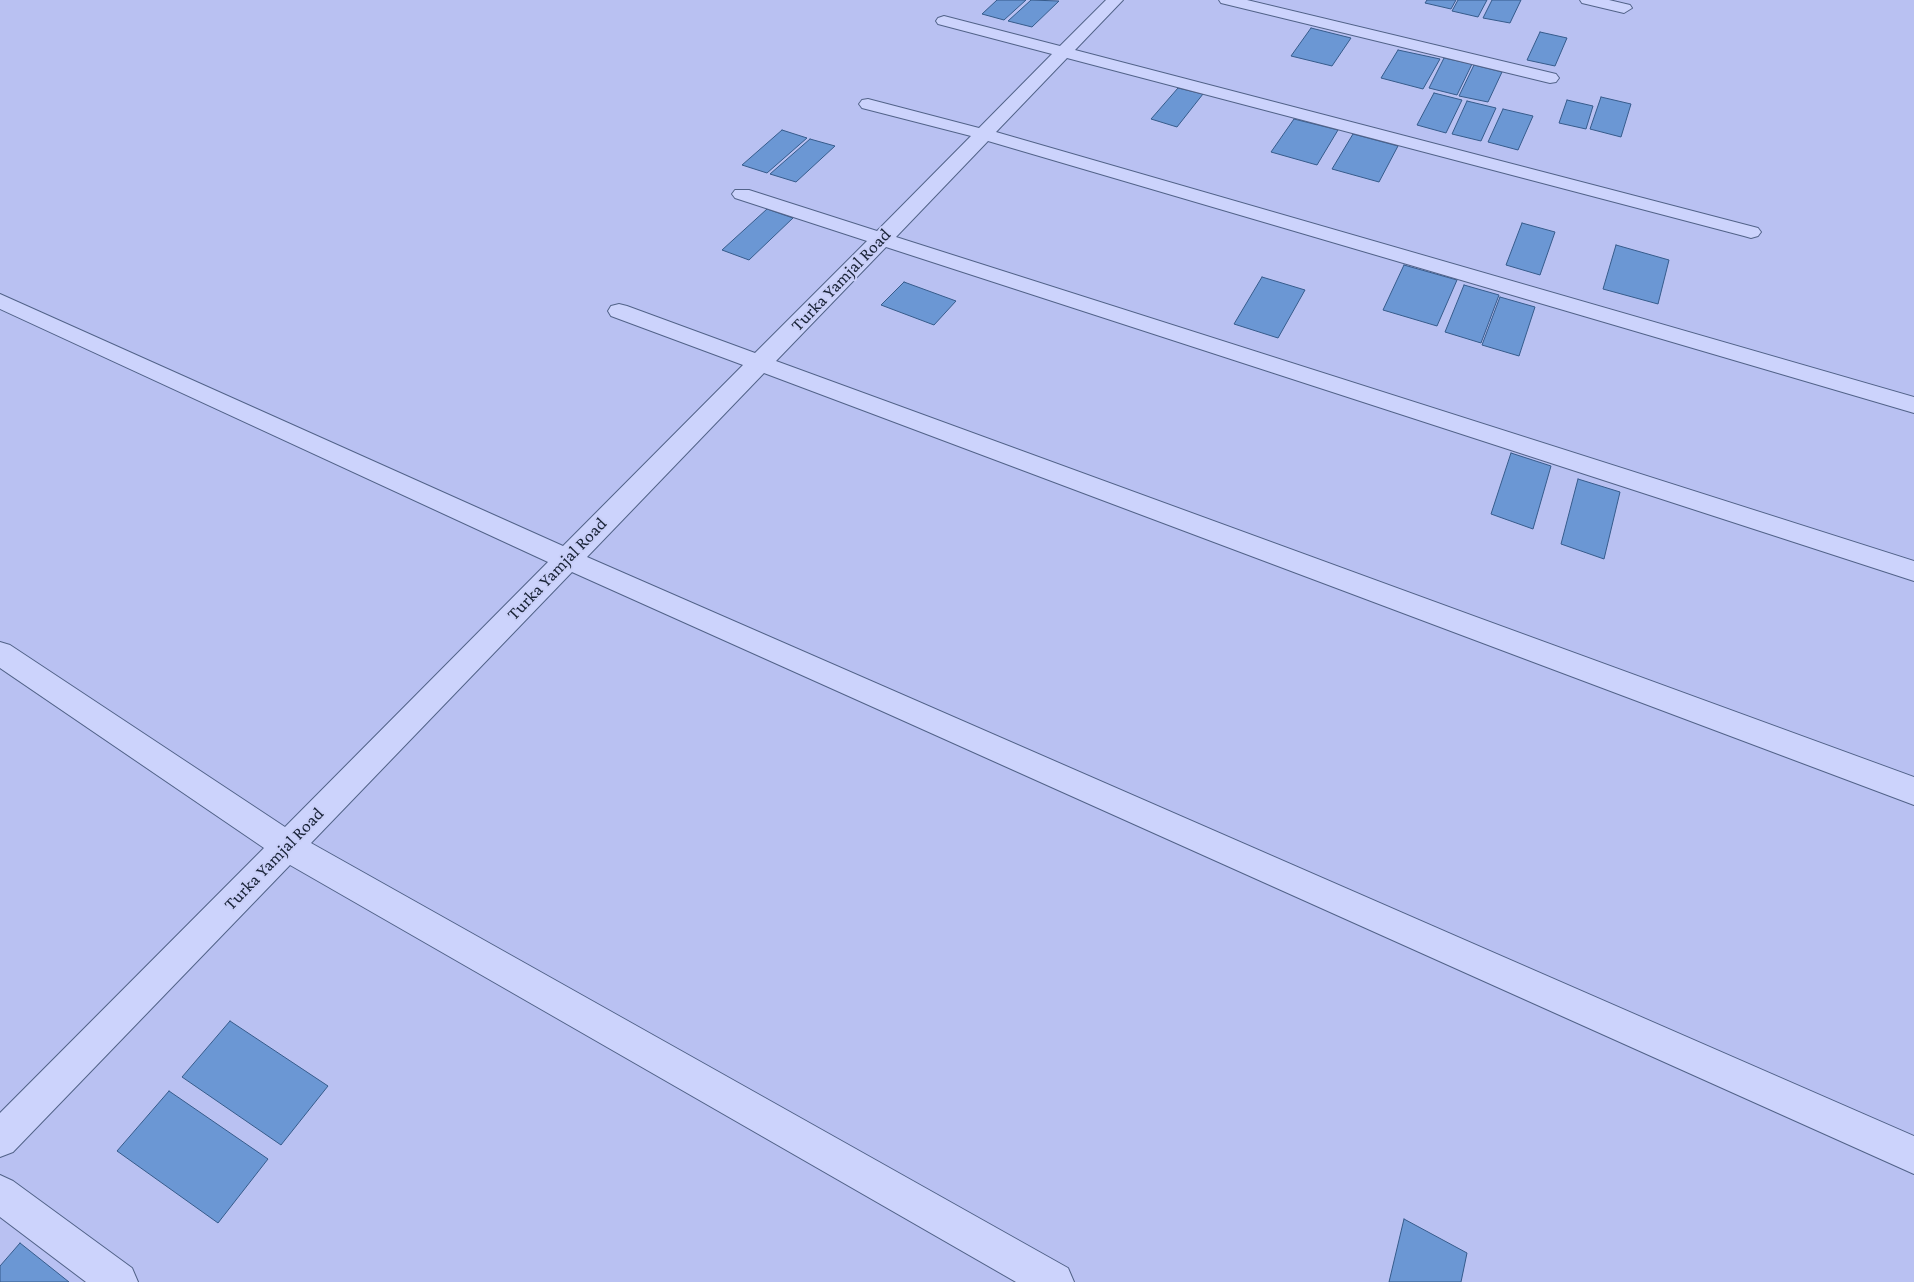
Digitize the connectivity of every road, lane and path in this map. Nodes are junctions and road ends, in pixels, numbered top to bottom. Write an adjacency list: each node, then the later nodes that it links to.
1 (1115, 0): 6 (street, Turka Yamjal Road)
2 (1227, 0): 7 (street)
3 (1588, 0): 4 (street)
4 (1624, 8)
5 (944, 21): 6 (street)
6 (1065, 51): 9 (street, Turka Yamjal Road); 11 (street)
7 (1550, 78)
8 (868, 104): 9 (street)
9 (983, 134): 12 (street, Turka Yamjal Road); 16 (street)
10 (742, 194): 12 (street)
11 (1751, 232)
12 (882, 238): 15 (street, Turka Yamjal Road); 18 (street)
13 (0, 301): 17 (street)
14 (619, 311): 15 (street)
15 (758, 364): 17 (street, Turka Yamjal Road); 20 (street)
16 (1914, 405)
17 (567, 559): 21 (street, Turka Yamjal Road); 23 (street)
18 (1914, 571)
19 (0, 653): 21 (street)
20 (1914, 791)
21 (287, 846): 22 (street, Turka Yamjal Road); 26 (street)
22 (0, 1139)
23 (1914, 1155)
24 (0, 1194): 25 (street)
25 (118, 1282)
26 (1054, 1282)

